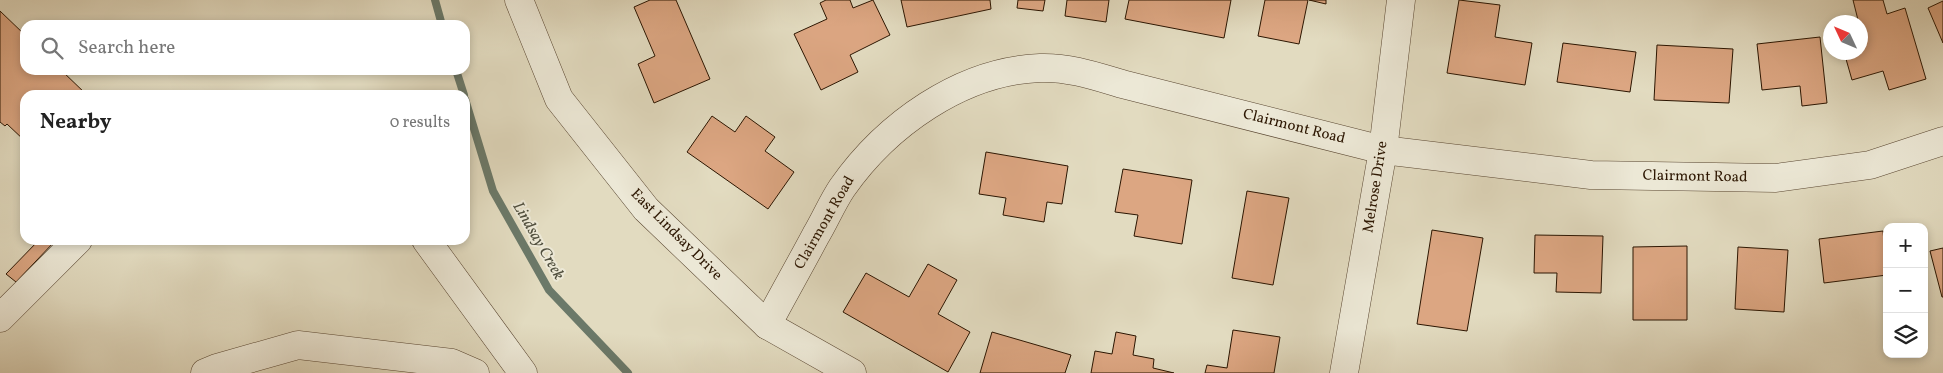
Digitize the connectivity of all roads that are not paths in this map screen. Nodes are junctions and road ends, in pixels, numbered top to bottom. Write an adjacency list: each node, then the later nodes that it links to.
1 (518, 0): 8 (street, East Lindsay Drive)
2 (1401, 0): 4 (street, Melrose Drive)
3 (1943, 141): 4 (street, Clairmont Road)
4 (1383, 150): 8 (street, Clairmont Road); 13 (street, Melrose Drive)
5 (73, 245): 7 (street)
6 (430, 245): 11 (street)
7 (0, 318)
8 (767, 325): 12 (street, East Lindsay Drive)
9 (205, 373): 10 (street)
10 (476, 373)
11 (523, 373)
12 (852, 373)
13 (1344, 373)

